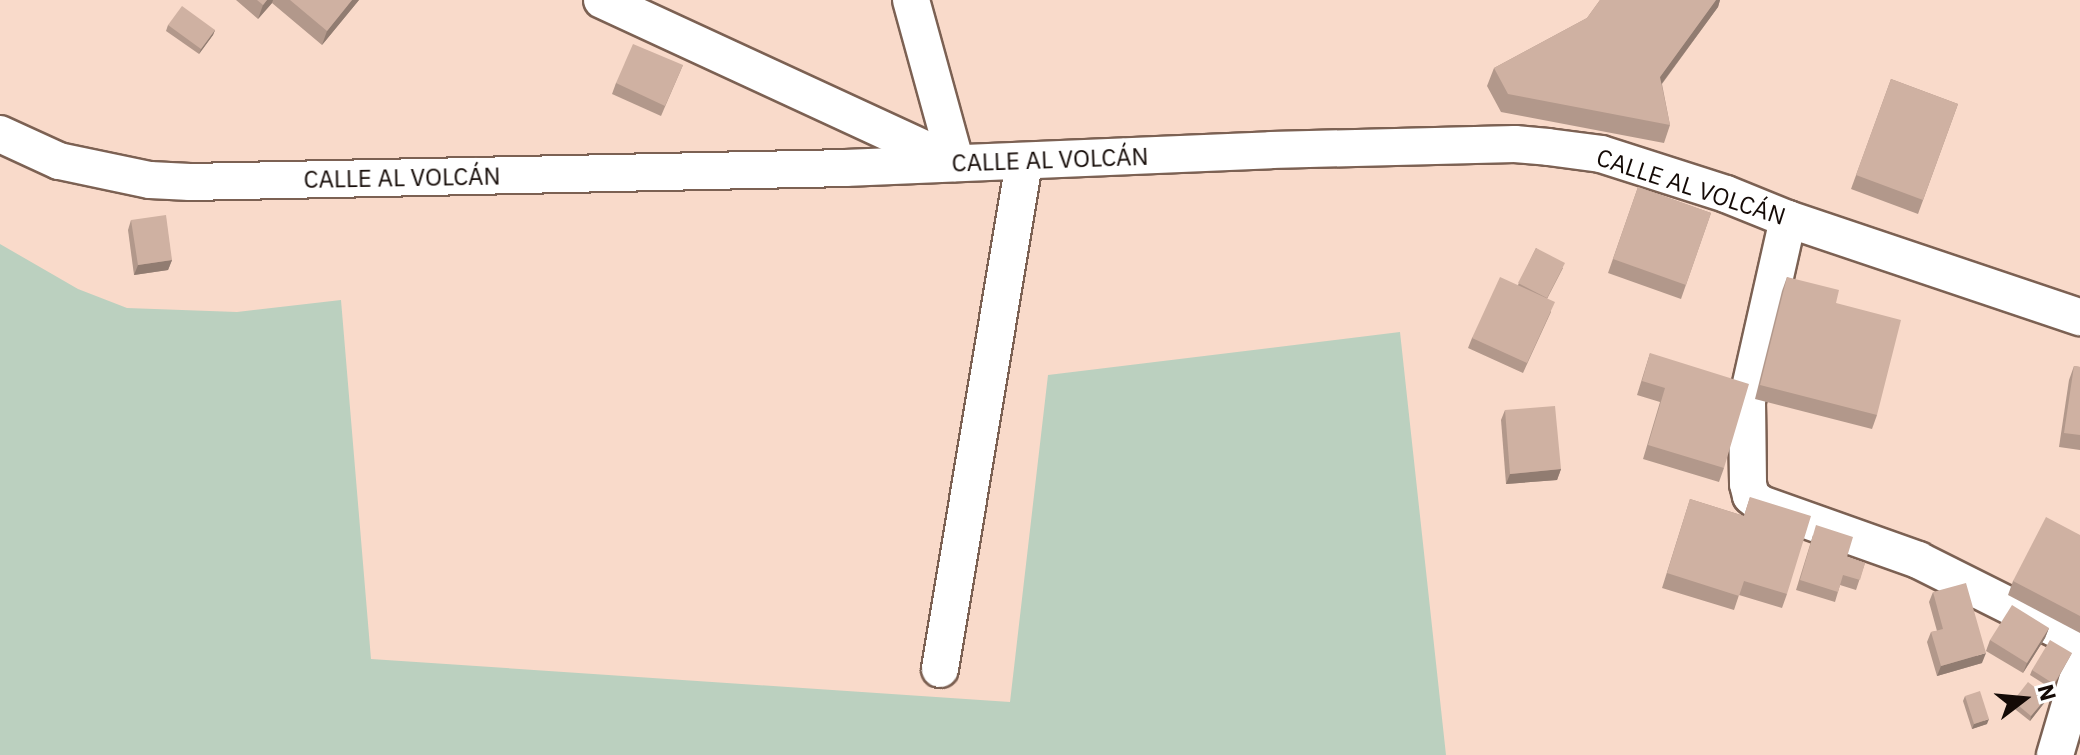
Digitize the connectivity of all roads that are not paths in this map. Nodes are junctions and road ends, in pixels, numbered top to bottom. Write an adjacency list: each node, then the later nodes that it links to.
1 (602, 0): 5 (street)
2 (911, 0): 5 (street)
3 (0, 134): 5 (street, CALLE AL VOLCÁN)
4 (1024, 162): 5 (street, CALLE AL VOLCÁN); 6 (street, CALLE AL VOLCÁN); 9 (street)
5 (956, 163)
6 (1788, 219): 7 (street, CALLE AL VOLCÁN); 8 (street)
7 (2080, 317)
8 (2080, 649)
9 (940, 669)
10 (2080, 670): 11 (street)
11 (2055, 755)

